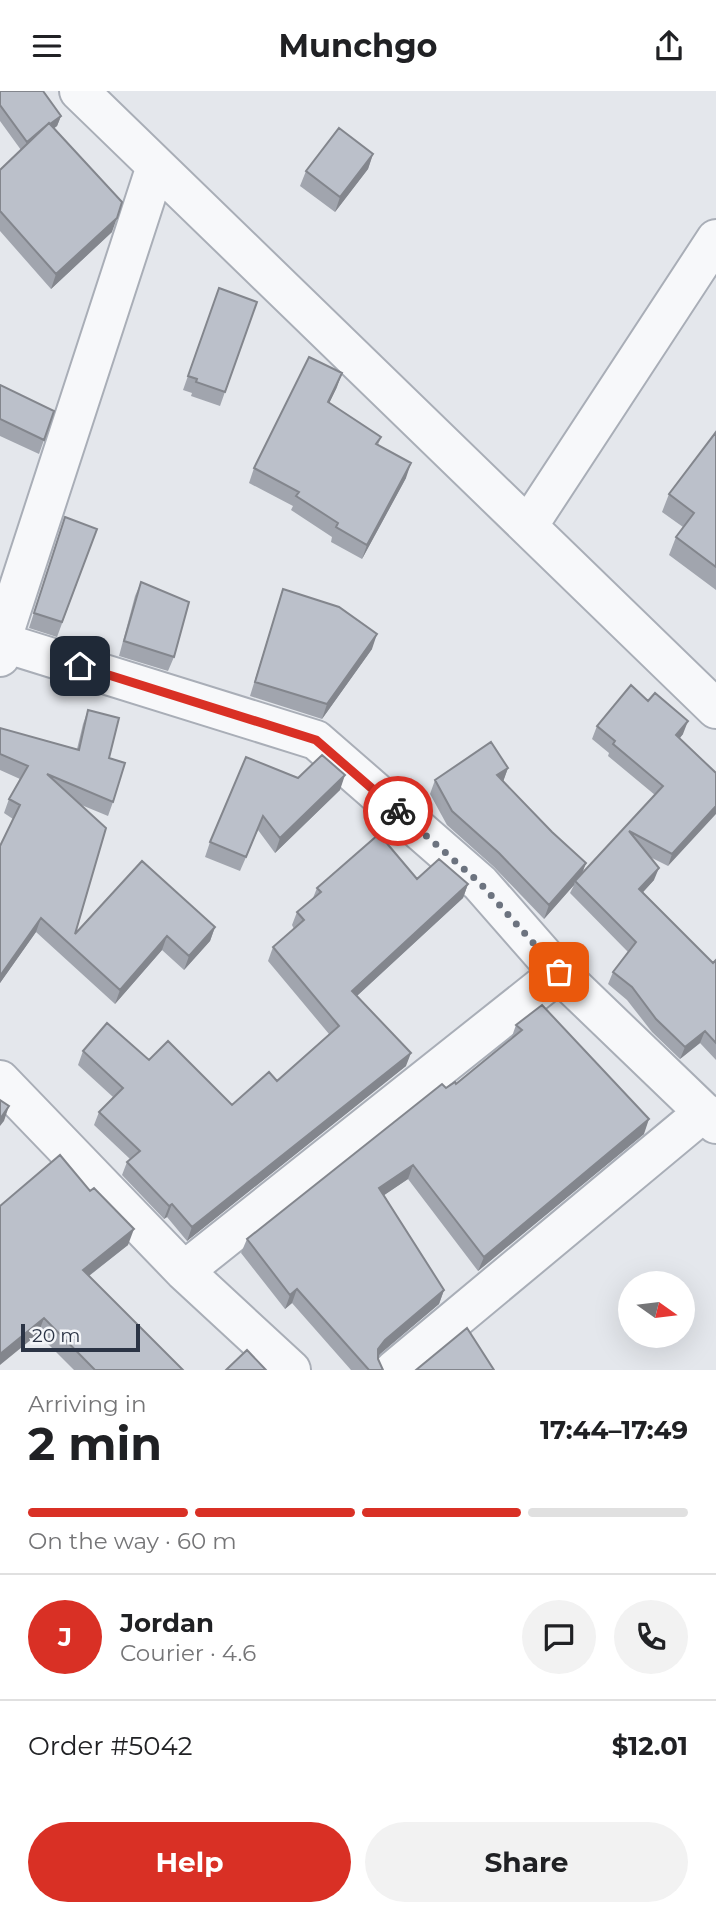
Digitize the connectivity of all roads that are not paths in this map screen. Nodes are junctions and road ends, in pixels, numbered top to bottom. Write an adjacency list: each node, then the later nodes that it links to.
1 (79, 91): 2 (street)
2 (156, 166): 4 (street); 5 (street)
3 (716, 239): 4 (street)
4 (528, 526): 6 (street)
5 (1, 651): 7 (street)
6 (716, 709)
7 (559, 972): 9 (street); 10 (street)
8 (0, 1080): 10 (street)
9 (710, 1118): 12 (street)
10 (184, 1271): 11 (street)
11 (291, 1370)
12 (394, 1370)

